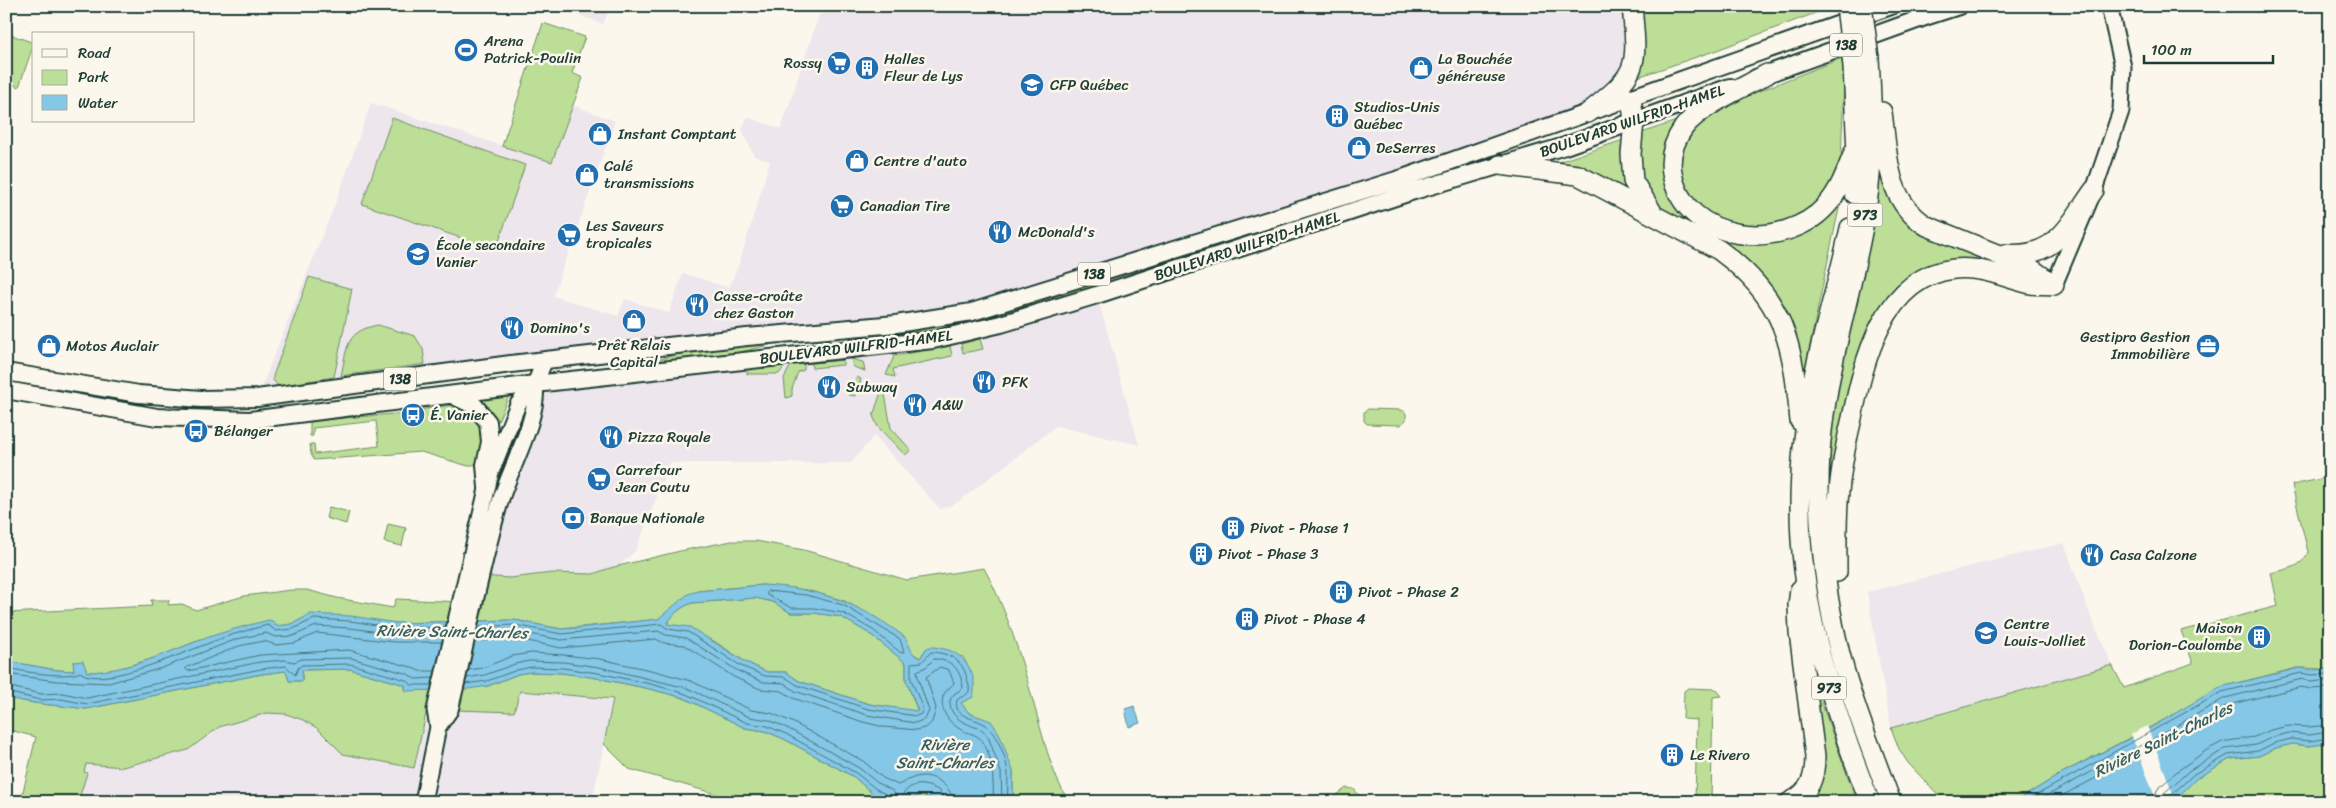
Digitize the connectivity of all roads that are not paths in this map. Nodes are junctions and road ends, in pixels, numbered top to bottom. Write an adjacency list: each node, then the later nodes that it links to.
1 (1632, 6): 10 (highway)
2 (1846, 6): 7 (highway, 973, bridge)
3 (1862, 6): 7 (highway, 973, bridge)
4 (1891, 6): 9 (main road, BOULEVARD WILFRID-HAMEL / 138)
5 (1959, 6): 8 (main road, BOULEVARD WILFRID-HAMEL / 138)
6 (2109, 6): 14 (main road)
7 (1861, 62): 12 (highway, 973); 16 (highway); 27 (highway, 973)
8 (1767, 74): 11 (main road, BOULEVARD WILFRID-HAMEL / 138); 12 (highway)
9 (1631, 98): 10 (main road, BOULEVARD WILFRID-HAMEL / 138); 11 (highway)
10 (1588, 113): 18 (main road, BOULEVARD WILFRID-HAMEL / 138)
11 (1634, 121): 13 (main road, BOULEVARD WILFRID-HAMEL / 138); 15 (highway)
12 (1857, 146): 23 (highway, 973)
13 (1500, 165): 15 (highway); 20 (main road, BOULEVARD WILFRID-HAMEL / 138)
14 (2094, 190): 16 (highway); 17 (main road)
15 (1655, 215): 23 (highway)
16 (1991, 252): 17 (highway)
17 (2054, 284): 27 (highway)
18 (544, 362): 19 (main road, BOULEVARD WILFRID-HAMEL / 138); 20 (main road)
19 (6, 372)
20 (535, 384): 22 (main road, BOULEVARD WILFRID-HAMEL / 138); 24 (main road); 26 (main road)
21 (6, 390): 22 (main road, BOULEVARD WILFRID-HAMEL / 138)
22 (452, 395): 24 (main road)
23 (1803, 454): 25 (highway, 973)
24 (487, 487): 26 (main road)
25 (1804, 569): 29 (highway); 30 (highway, 973)
26 (464, 616): 28 (main road)
27 (1833, 623): 31 (highway, 973)
28 (422, 802)
29 (1790, 802)
30 (1870, 802)
31 (1892, 802)

